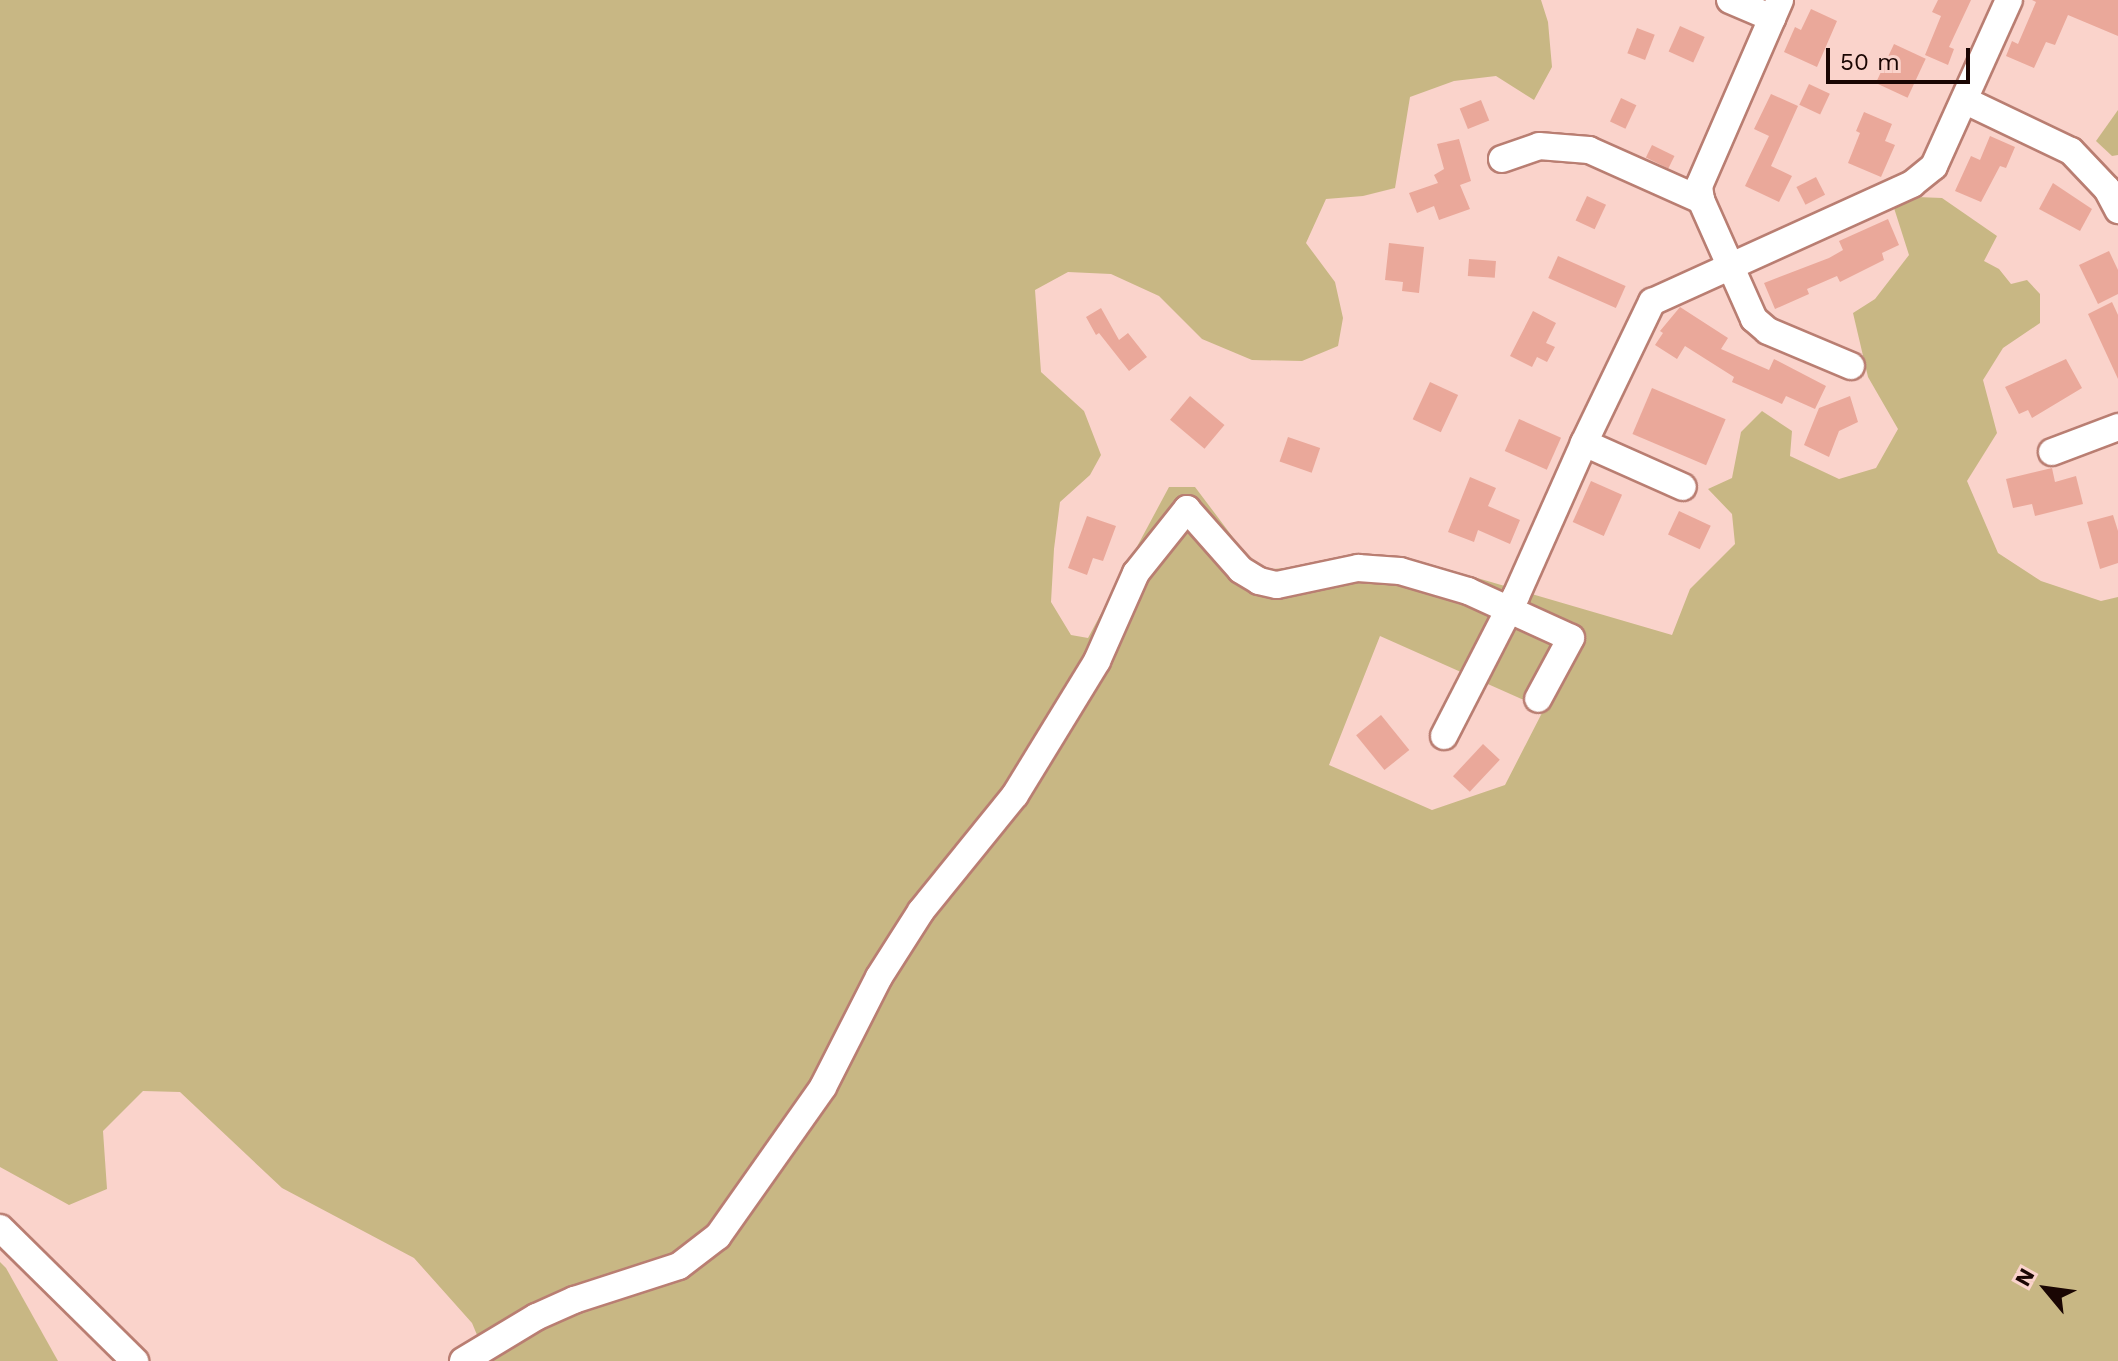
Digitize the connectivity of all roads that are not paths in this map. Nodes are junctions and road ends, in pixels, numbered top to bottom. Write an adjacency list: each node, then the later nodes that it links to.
1 (1730, 0): 3 (street)
2 (2009, 0): 4 (street)
3 (1776, 9): 6 (street)
4 (1966, 101): 7 (street); 8 (street)
5 (1502, 159): 6 (street)
6 (1701, 200): 8 (street)
7 (2118, 210)
8 (1731, 263): 9 (street); 11 (street)
9 (1851, 366)
10 (2118, 427): 12 (street)
11 (1584, 443): 13 (street); 14 (street)
12 (2052, 452)
13 (1683, 487)
14 (1510, 608): 15 (street); 16 (street); 19 (street)
15 (1538, 699)
16 (1444, 736)
17 (0, 1228): 18 (street)
18 (135, 1361)
19 (463, 1361)

